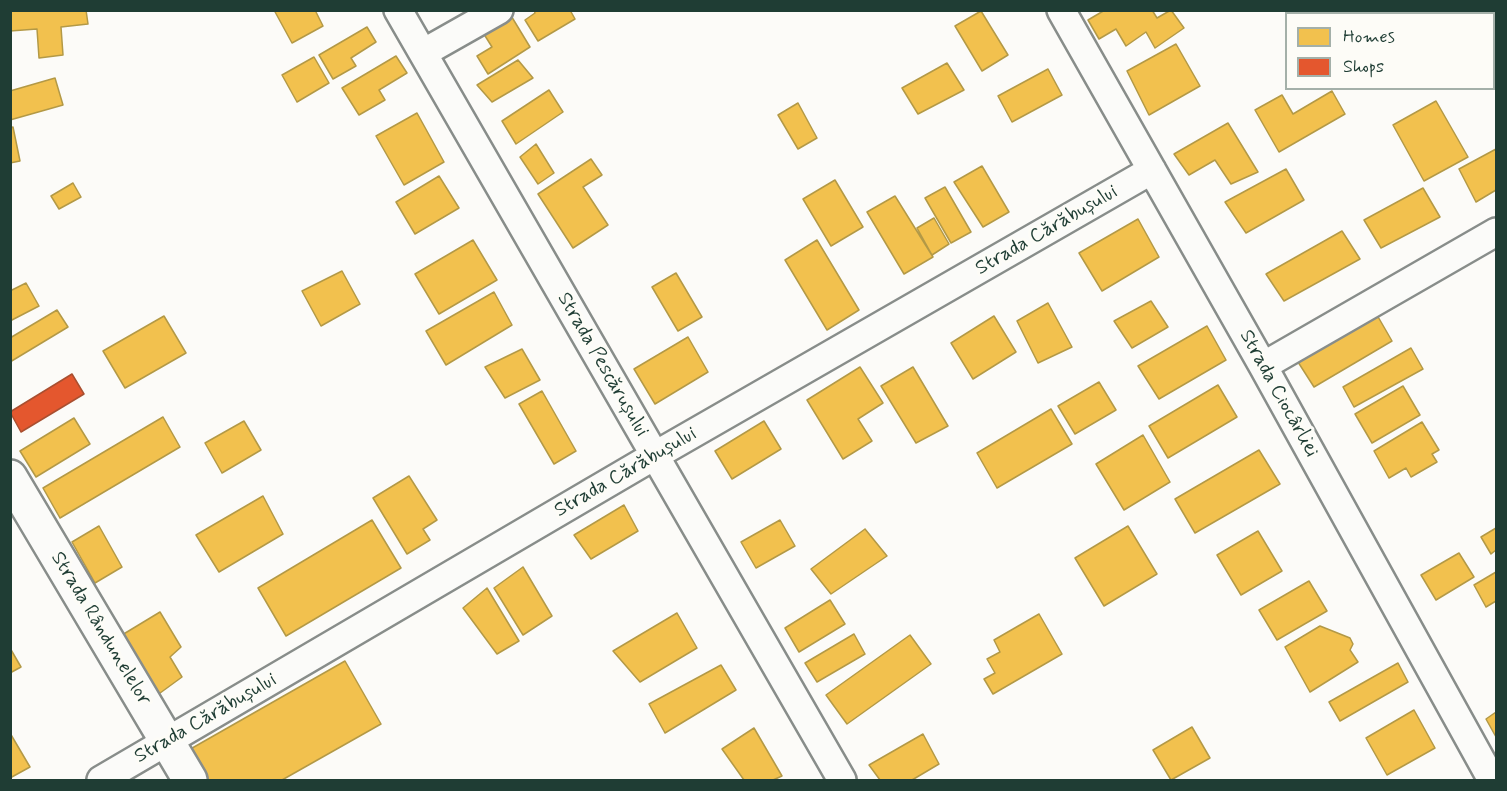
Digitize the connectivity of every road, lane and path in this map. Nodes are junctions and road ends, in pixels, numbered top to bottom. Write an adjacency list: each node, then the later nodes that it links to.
1 (398, 10): 4 (street, Strada Pescărușului)
2 (499, 10): 4 (street)
3 (1061, 10): 5 (street, Strada Ciocârliei)
4 (423, 53): 8 (street, Strada Pescărușului)
5 (1152, 170): 7 (street, Strada Ciocârliei); 8 (street, Strada Cărăbușului)
6 (1497, 232): 7 (street)
7 (1263, 366): 14 (street, Strada Ciocârliei)
8 (654, 456): 10 (street, Strada Cărăbușului); 13 (street, Strada Pescărușului)
9 (10, 477): 10 (street, Strada Rândunelelor)
10 (167, 742): 11 (street, Strada Cărăbușului); 12 (street, Strada Rândunelelor)
11 (101, 780)
12 (190, 780)
13 (842, 780)
14 (1492, 780)

